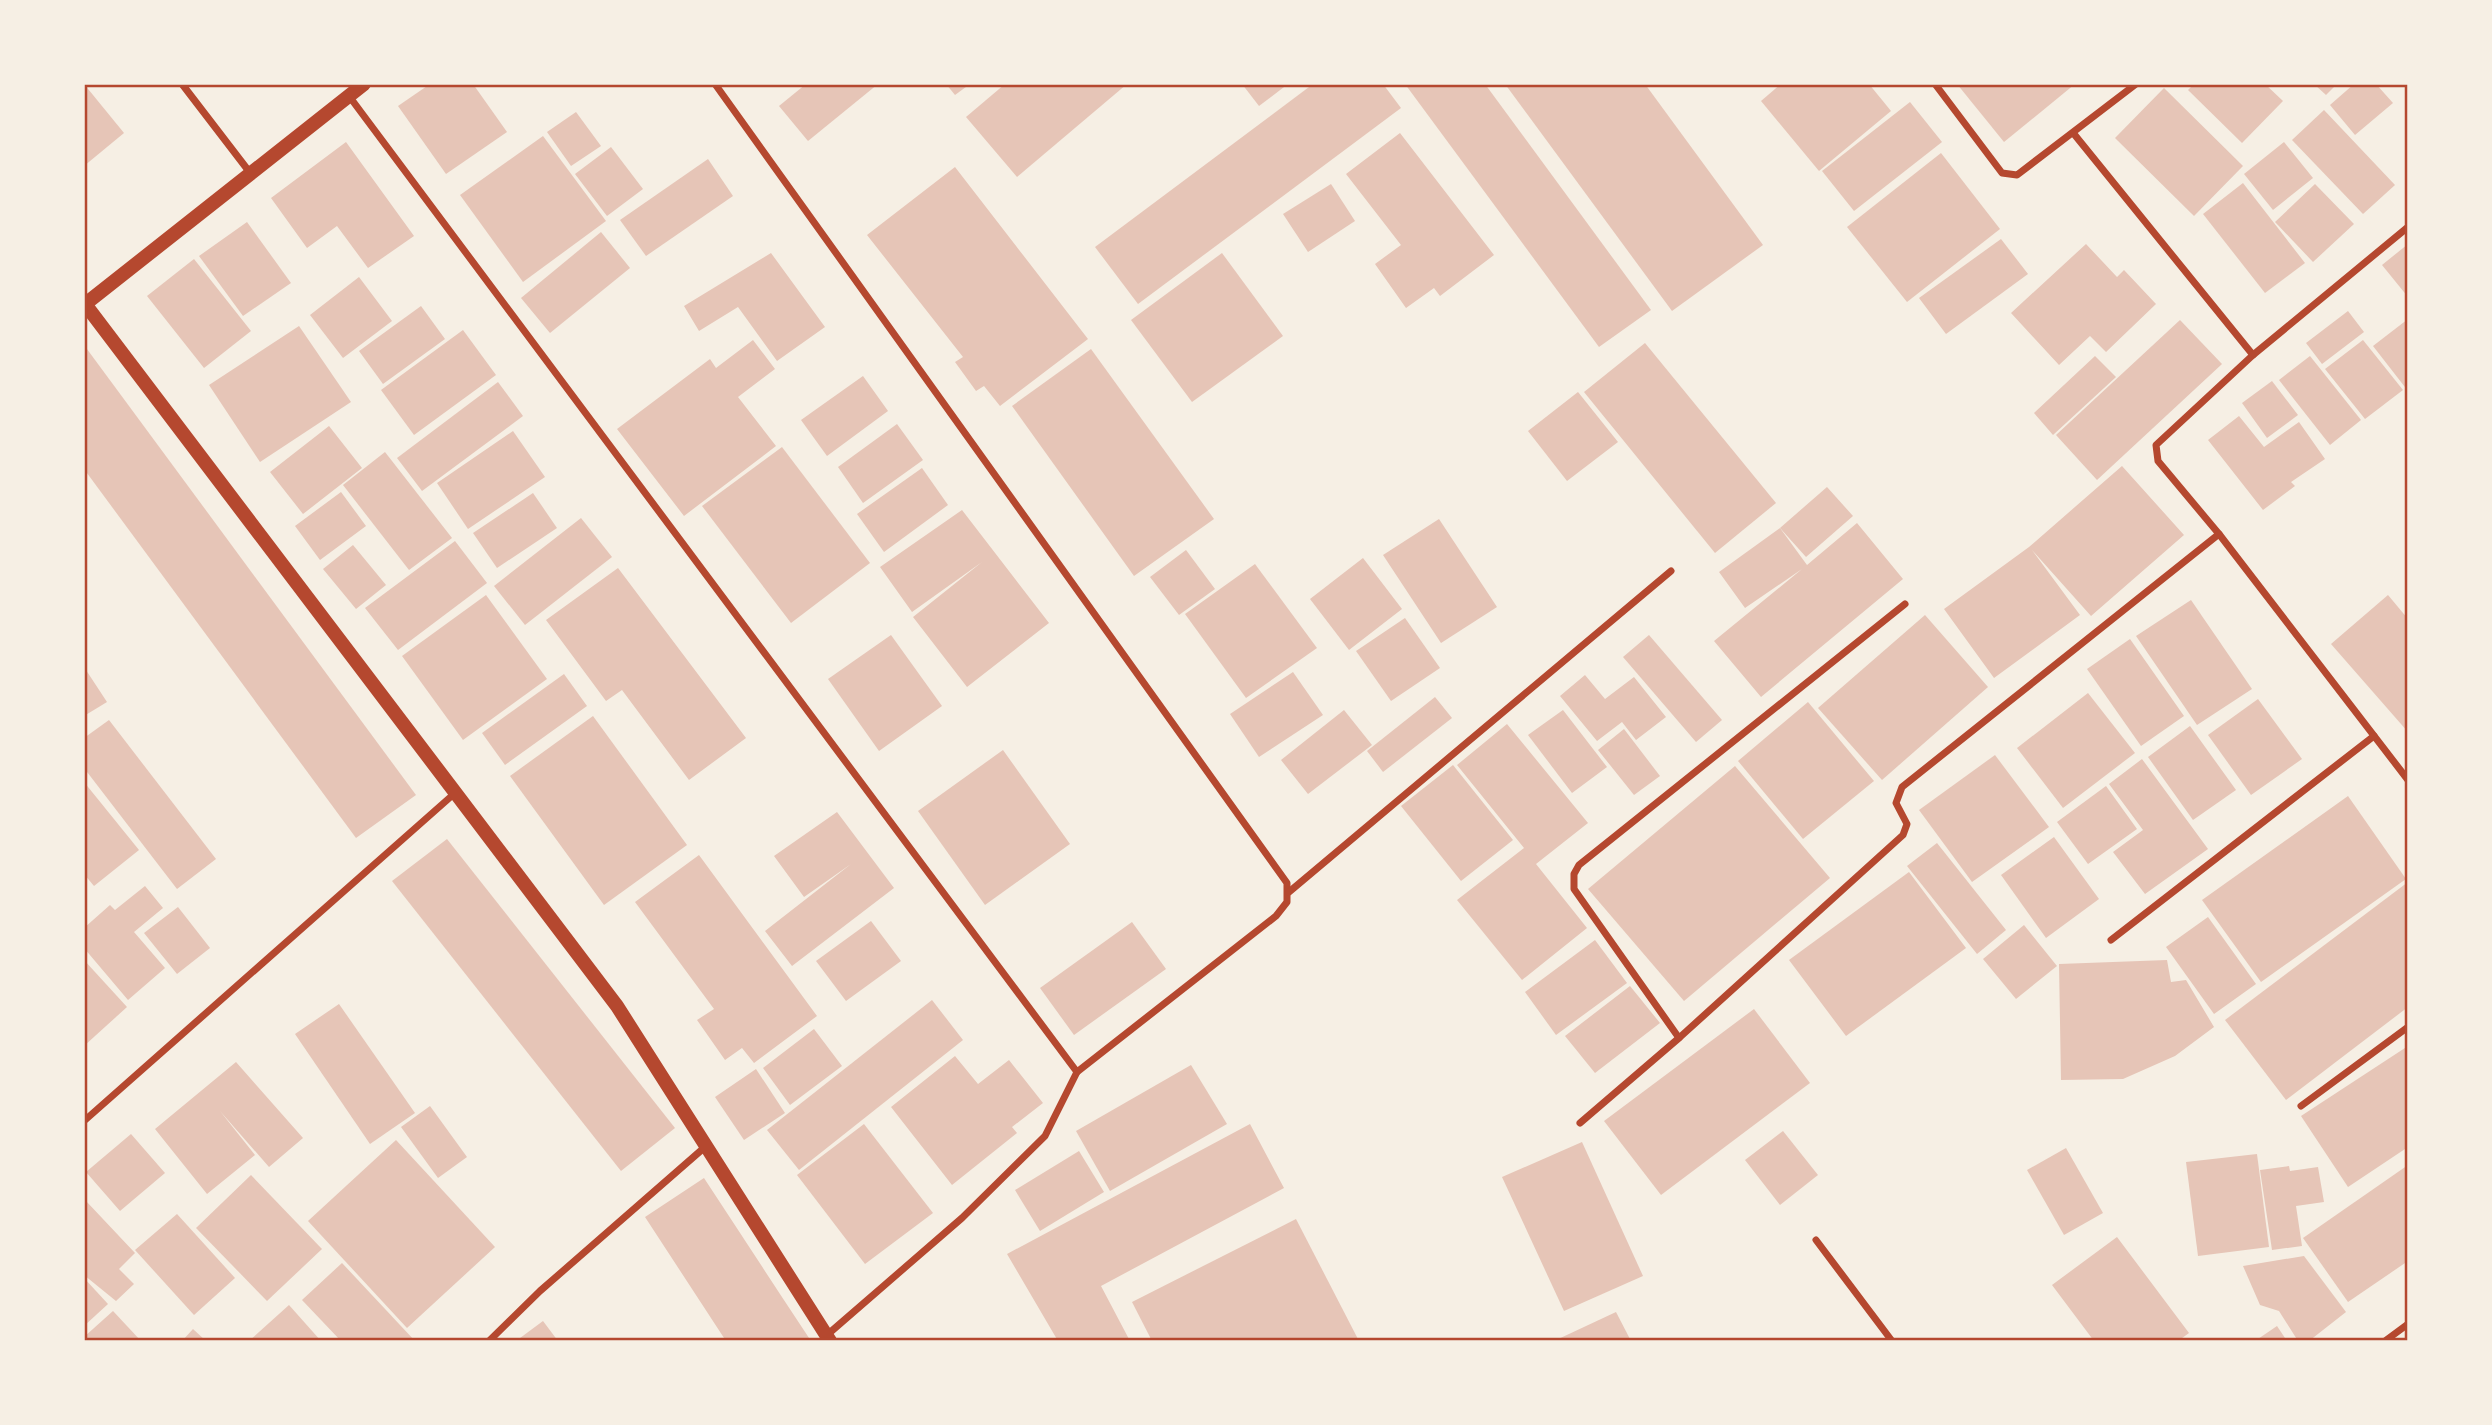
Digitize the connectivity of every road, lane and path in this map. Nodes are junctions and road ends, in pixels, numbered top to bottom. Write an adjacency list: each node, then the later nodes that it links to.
1 (182, 84): 8 (street)
2 (364, 84): 6 (main road)
3 (715, 84): 18 (street)
4 (1934, 84): 7 (street)
5 (2136, 84): 7 (street)
6 (349, 96): 8 (main road); 22 (street)
7 (2074, 134): 11 (street)
8 (251, 174): 10 (main road)
9 (2408, 227): 11 (street)
10 (85, 304): 17 (main road)
11 (2253, 355): 12 (street)
12 (2219, 534): 15 (street); 21 (street)
13 (1671, 571): 18 (street)
14 (1905, 604): 21 (street)
15 (2374, 736): 16 (street); 19 (street)
16 (2408, 780)
17 (456, 792): 24 (street); 26 (main road)
18 (1289, 892): 22 (street)
19 (2110, 940)
20 (2408, 1027): 23 (street)
21 (1679, 1038): 25 (street)
22 (1077, 1072): 29 (street)
23 (2301, 1107)
24 (84, 1121)
25 (1580, 1123)
26 (705, 1147): 29 (main road); 30 (street)
27 (1816, 1240): 31 (street)
28 (2408, 1324): 32 (street)
29 (828, 1338)
30 (489, 1341)
31 (1892, 1341)
32 (2385, 1341)

